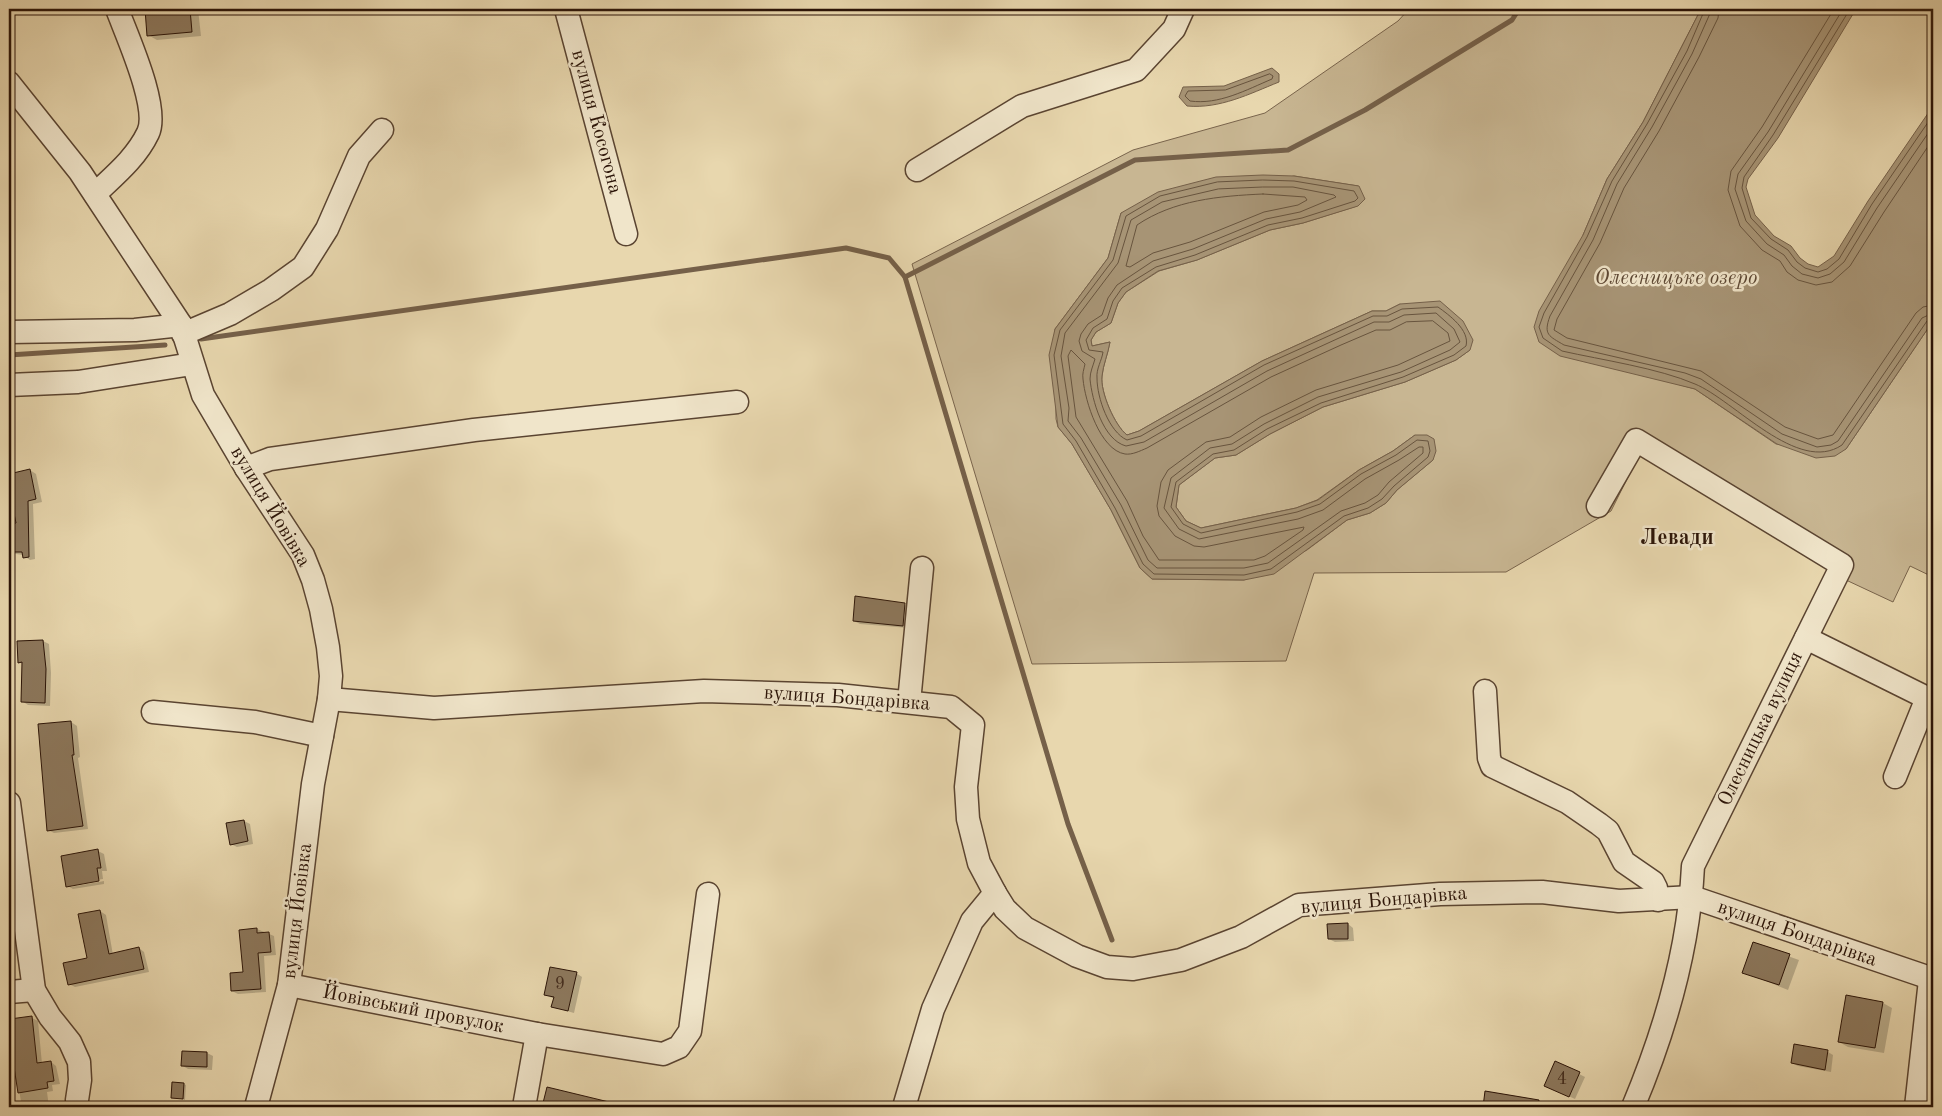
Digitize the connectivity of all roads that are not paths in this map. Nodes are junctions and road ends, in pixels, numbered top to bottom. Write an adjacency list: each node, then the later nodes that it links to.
1 (117, 9): 7 (street)
2 (566, 9): 8 (street, вулиця Косогона)
3 (1183, 9): 6 (street)
4 (9, 83): 7 (street, вулиця Йовівка)
5 (382, 130): 9 (street)
6 (917, 170)
7 (95, 194): 9 (street, вулиця Йовівка)
8 (626, 234)
9 (182, 330): 10 (street); 11 (street, вулиця Йовівка)
10 (9, 332)
11 (192, 364): 12 (street); 14 (street, вулиця Йовівка)
12 (9, 384)
13 (736, 402): 14 (street)
14 (246, 468): 19 (street, вулиця Йовівка)
15 (1598, 506): 17 (street, Олесницька вулиця)
16 (922, 568): 20 (street)
17 (1806, 638): 23 (street); 28 (street, Олесницька вулиця)
18 (1485, 691): 29 (street)
19 (329, 699): 20 (street, вулиця Бондарівка); 22 (street, вулиця Йовівка)
20 (909, 702): 26 (street, вулиця Бондарівка)
21 (152, 712): 22 (street)
22 (322, 736): 31 (street, вулиця Йовівка)
23 (1895, 777)
24 (9, 803): 25 (street)
25 (11, 847): 32 (street)
26 (995, 893): 29 (street, вулиця Бондарівка); 38 (street)
27 (708, 894): 34 (street, Йовівський провулок)
28 (1692, 897): 29 (street, вулиця Бондарівка); 30 (street, вулиця Бондарівка); 39 (street, Олесницька вулиця)
29 (1658, 900)
30 (1931, 980): 40 (street)
31 (289, 986): 34 (street, Йовівський провулок); 36 (street, вулиця Йовівка)
32 (34, 990): 33 (street); 35 (street)
33 (9, 992)
34 (537, 1034): 37 (street)
35 (78, 1100)
36 (256, 1107)
37 (524, 1107)
38 (904, 1107)
39 (1632, 1107)
40 (1916, 1107)

